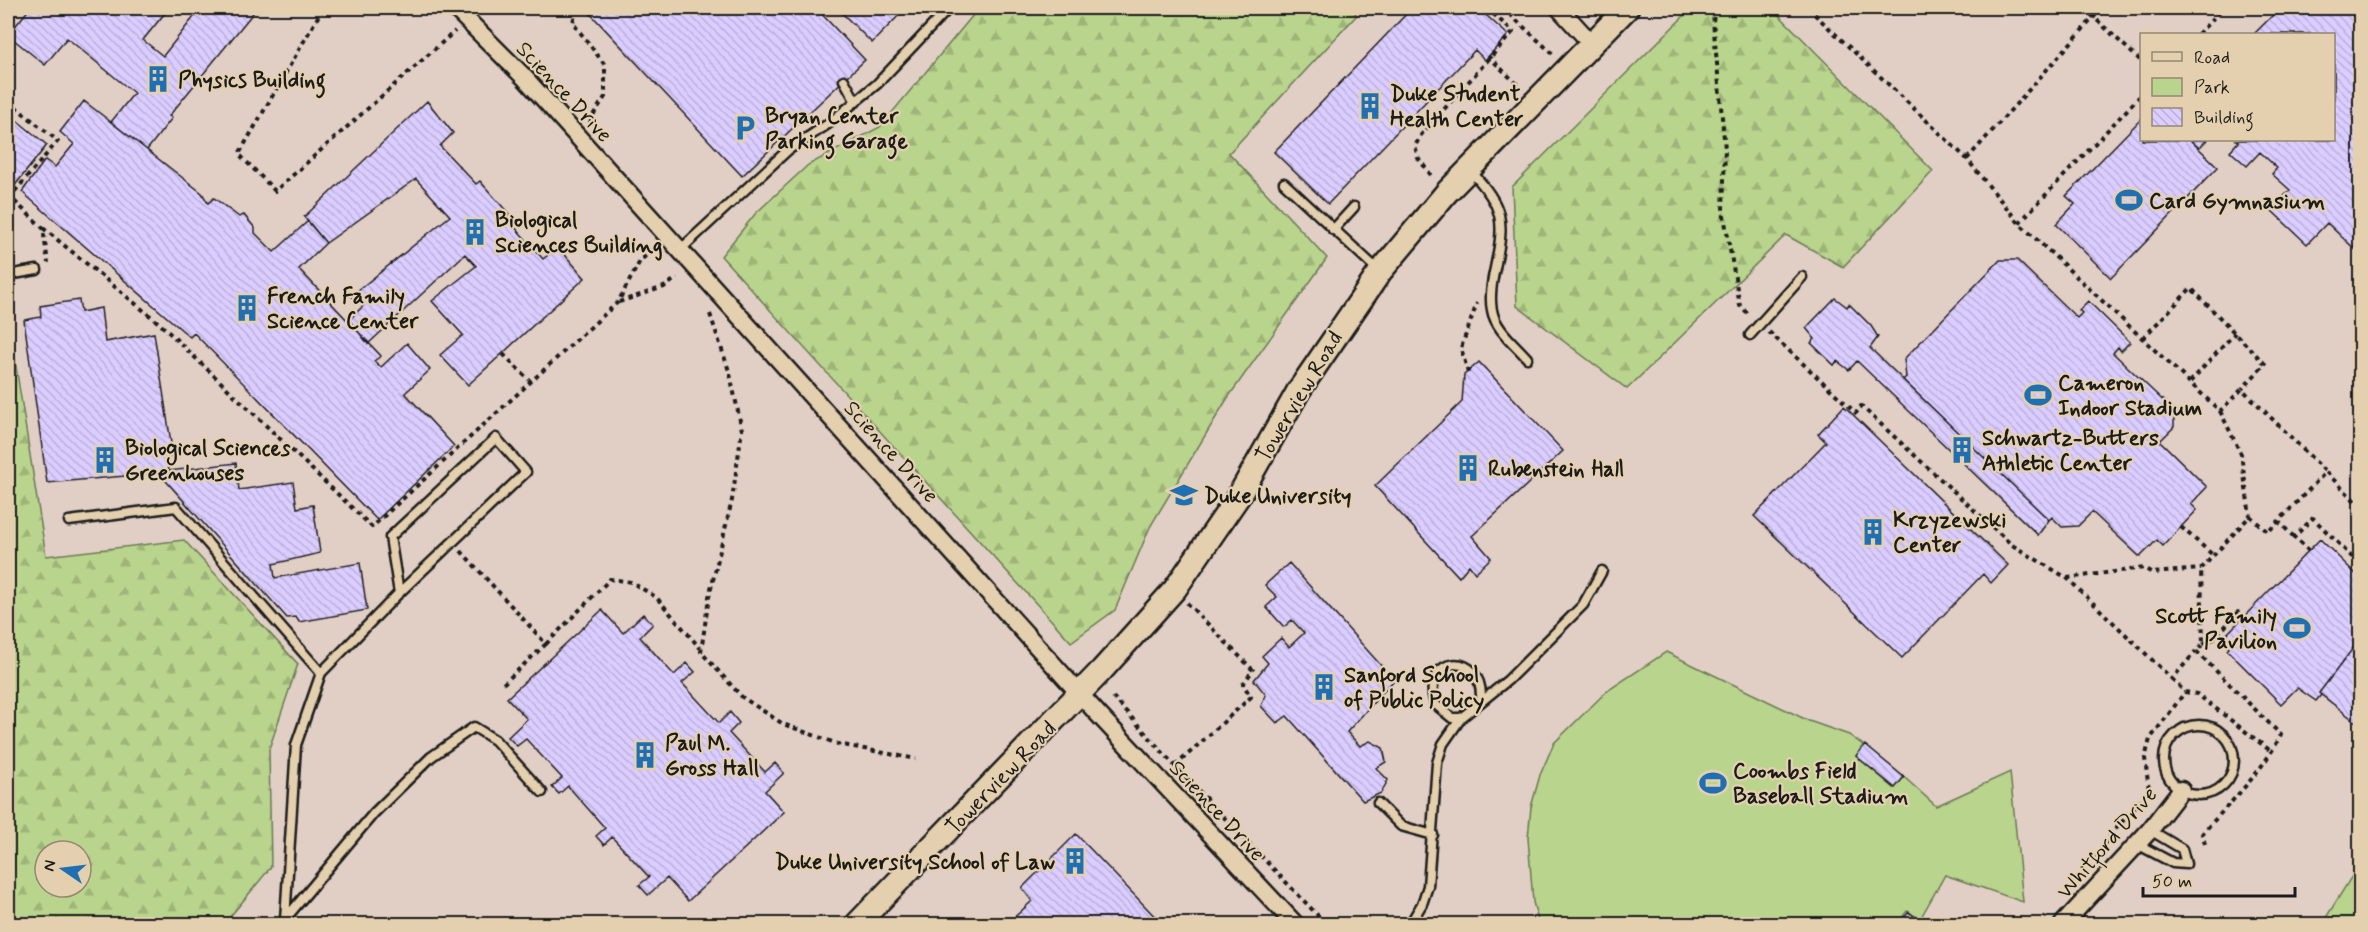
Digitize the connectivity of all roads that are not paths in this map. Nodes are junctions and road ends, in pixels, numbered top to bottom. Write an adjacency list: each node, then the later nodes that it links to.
1 (455, 8): 12 (street, Science Drive)
2 (949, 8): 7 (lane)
3 (1559, 8): 5 (street)
4 (1627, 8): 5 (street, Towerview Road)
5 (1591, 44): 8 (street, Towerview Road)
6 (844, 80): 7 (lane)
7 (856, 102): 12 (lane)
8 (1469, 169): 14 (street, Towerview Road); 18 (lane)
9 (1284, 183): 11 (lane)
10 (1354, 207): 11 (lane)
11 (1333, 230): 14 (lane)
12 (681, 250): 23 (street, Science Drive)
13 (37, 270): 15 (lane)
14 (1380, 272): 23 (street, Towerview Road)
15 (8, 275)
16 (1803, 277): 17 (lane)
17 (1750, 335)
18 (1527, 358)
19 (69, 521): 22 (lane)
20 (1602, 571): 24 (lane)
21 (399, 593): 21 (lane); 22 (lane)
22 (321, 673): 32 (lane)
23 (1080, 693): 33 (street, Towerview Road); 34 (street, Science Drive)
24 (1481, 699): 25 (lane); 25 (lane)
25 (1461, 718): 30 (lane)
26 (2181, 790): 26 (lane); 29 (street, Whitford Drive)
27 (542, 792): 32 (lane)
28 (1378, 802): 30 (lane)
29 (2150, 830): 31 (street, Whitford Drive); 31 (lane)
30 (1433, 835): 35 (lane)
31 (2137, 844): 36 (street, Whitford Drive)
32 (283, 922)
33 (857, 924)
34 (1295, 924)
35 (1410, 924)
36 (2063, 924)

